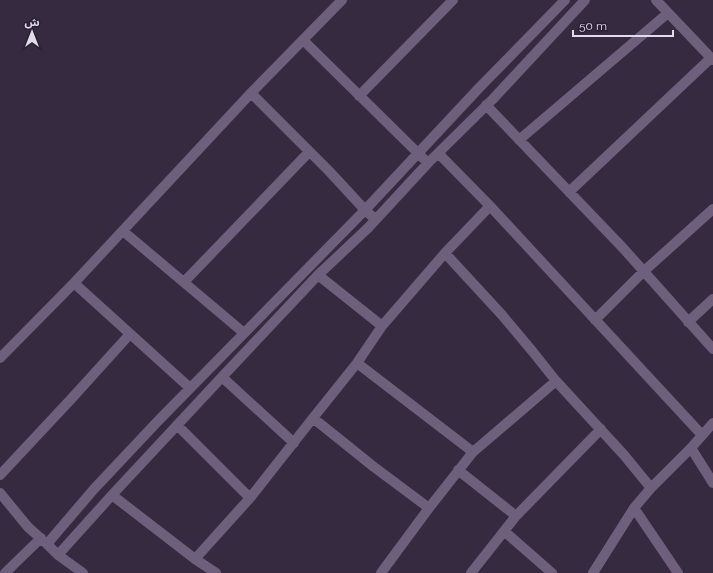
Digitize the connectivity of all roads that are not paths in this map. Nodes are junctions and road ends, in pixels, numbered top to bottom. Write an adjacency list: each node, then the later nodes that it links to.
1 (342, 0): 7 (street)
2 (453, 0): 10 (street)
3 (565, 0): 15 (street)
4 (585, 0): 11 (street)
5 (656, 0): 6 (street)
6 (668, 13): 8 (street); 12 (street)
7 (303, 40): 9 (street); 10 (street)
8 (712, 59): 17 (street)
9 (251, 93): 13 (street); 22 (street)
10 (359, 96): 15 (street)
11 (486, 105): 12 (street); 14 (street)
12 (519, 140): 17 (street)
13 (309, 152): 19 (street); 26 (street)
14 (438, 153): 16 (street); 18 (street)
15 (417, 154): 16 (street); 19 (street)
16 (428, 163): 21 (street)
17 (569, 192): 24 (street)
18 (490, 206): 23 (street); 29 (street)
19 (365, 210): 21 (street); 32 (street)
20 (713, 210): 24 (street)
21 (375, 219): 25 (street)
22 (123, 231): 26 (street); 27 (street)
23 (445, 253): 31 (street); 38 (street)
24 (643, 272): 29 (street); 30 (street)
25 (318, 275): 31 (street); 37 (street)
26 (184, 282): 32 (street)
27 (74, 283): 33 (street); 35 (street)
28 (713, 299): 30 (street)
29 (595, 320): 44 (street)
30 (688, 322): 34 (street)
31 (382, 326): 36 (street)
32 (244, 333): 39 (street)
33 (130, 334): 39 (street); 49 (street)
34 (713, 349)
35 (0, 358)
36 (357, 363): 40 (street); 47 (street)
37 (222, 377): 42 (street); 45 (street)
38 (556, 381): 43 (street); 47 (street)
39 (190, 388): 59 (street)
40 (313, 418): 45 (street); 55 (street)
41 (713, 423): 44 (street)
42 (178, 426): 53 (street); 54 (street)
43 (601, 429): 51 (street); 57 (street)
44 (702, 435): 46 (street)
45 (294, 443): 54 (street)
46 (691, 448): 50 (street); 51 (street)
47 (473, 452): 48 (street)
48 (458, 470): 55 (street); 57 (street)
49 (0, 474)
50 (713, 483)
51 (651, 488): 56 (street)
52 (0, 493): 59 (street)
53 (112, 495): 60 (street); 61 (street)
54 (250, 498): 61 (street)
55 (429, 508): 65 (street)
56 (634, 508): 68 (street); 69 (street)
57 (516, 516): 58 (street)
58 (504, 531): 66 (street); 67 (street)
59 (44, 541): 60 (street); 62 (street)
60 (58, 555): 63 (street)
61 (196, 559): 64 (street)
62 (5, 573)
63 (83, 573)
64 (216, 573)
65 (381, 573)
66 (471, 573)
67 (552, 573)
68 (593, 573)
69 (678, 573)

